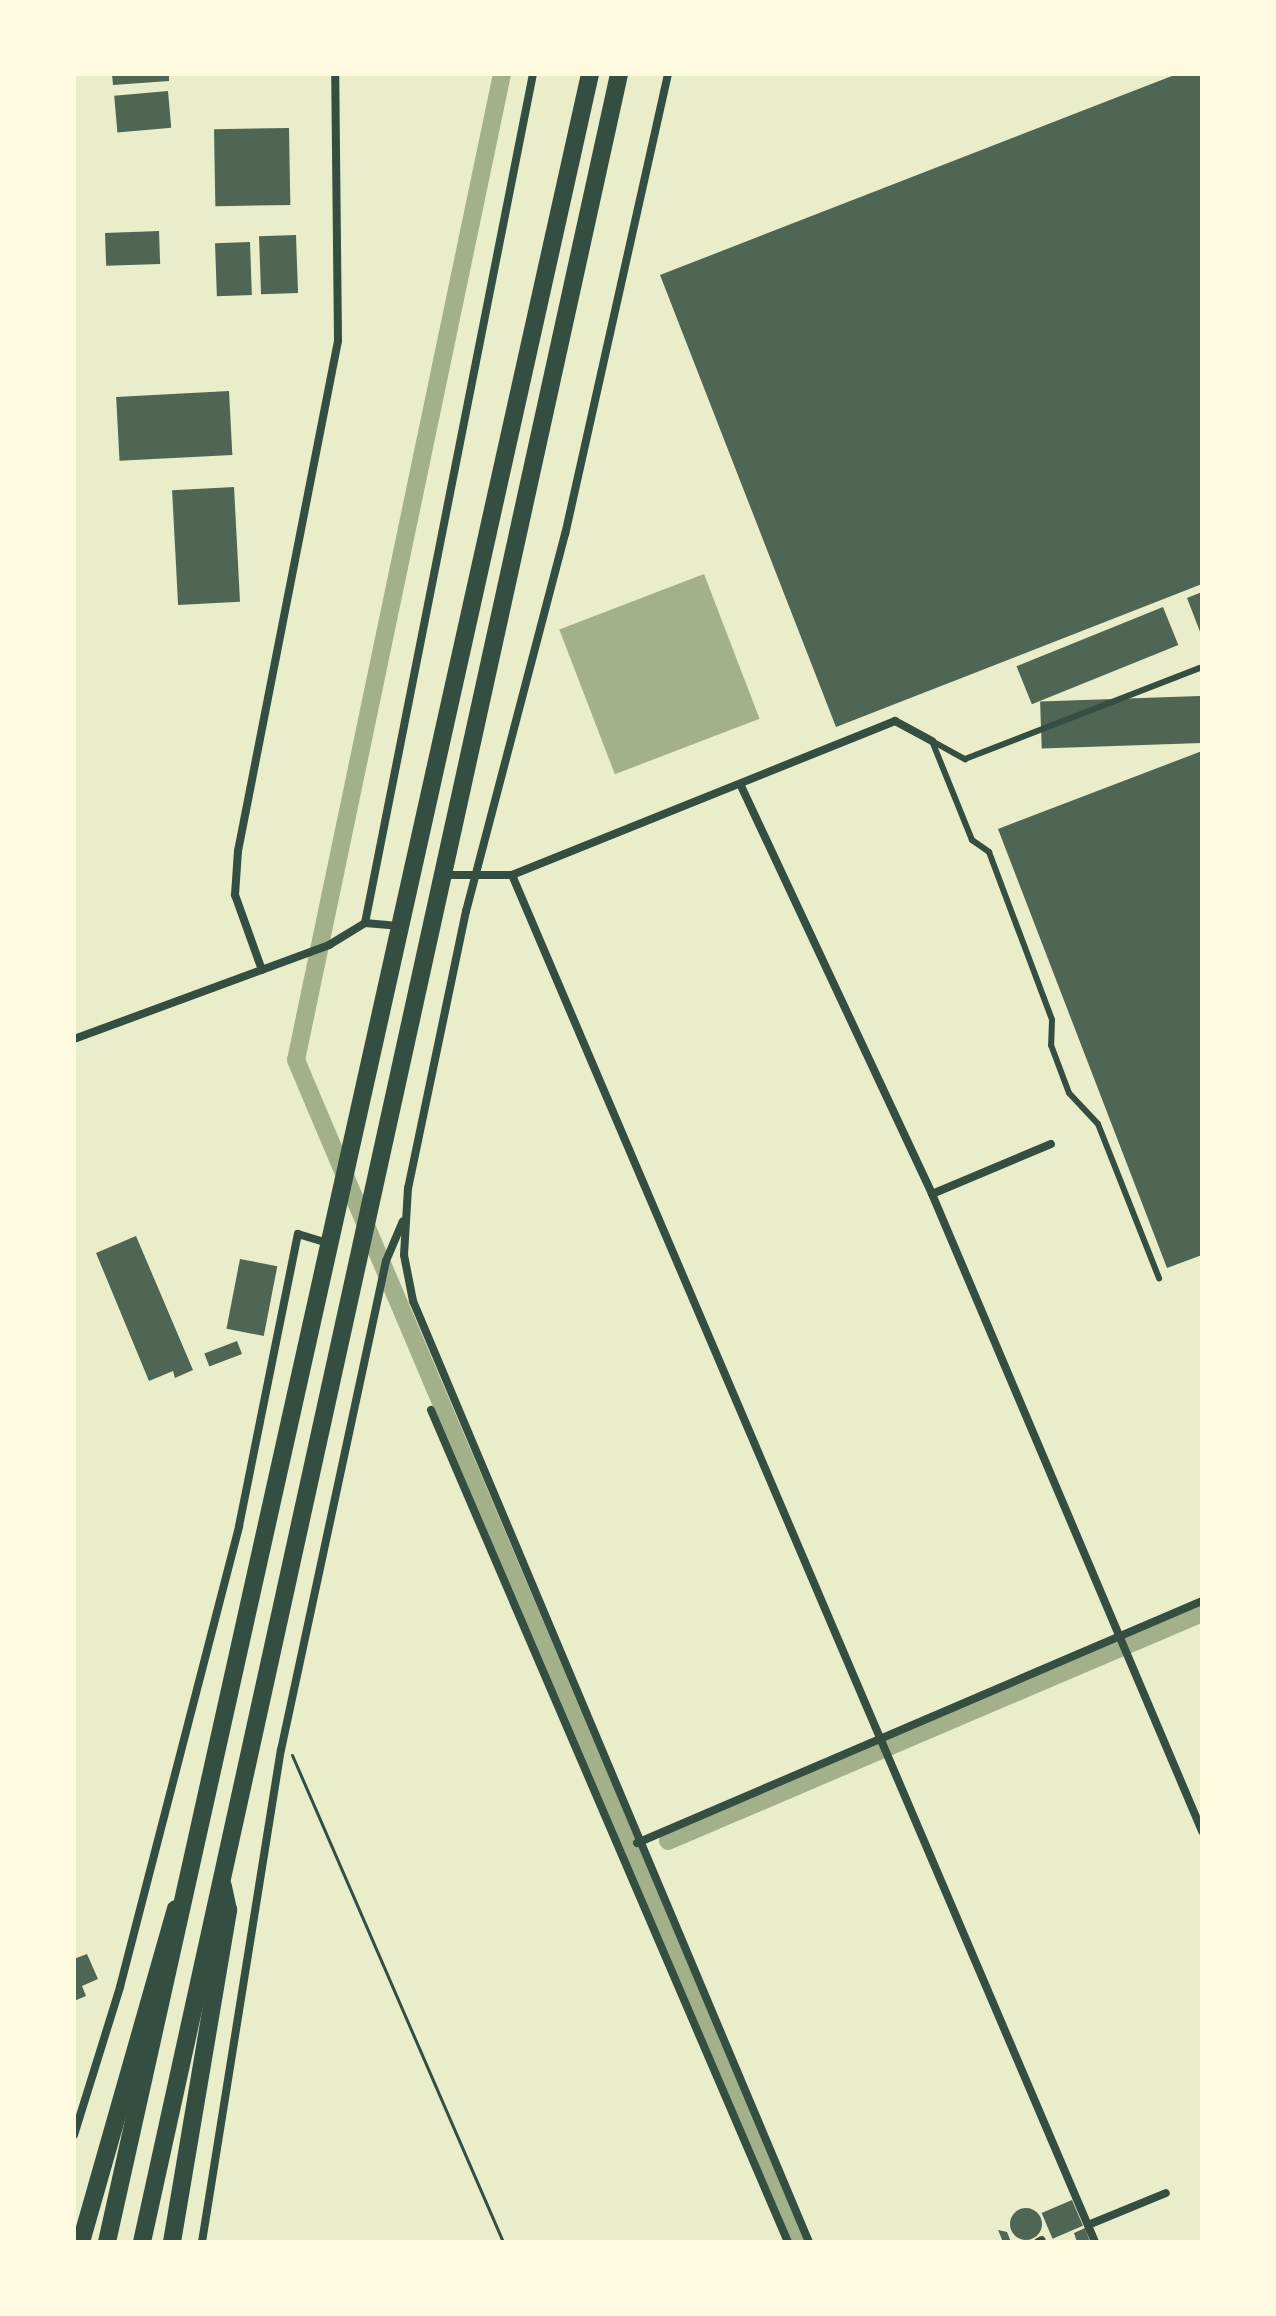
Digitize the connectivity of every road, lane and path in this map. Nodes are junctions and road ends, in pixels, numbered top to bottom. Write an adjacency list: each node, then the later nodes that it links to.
1 (335, 74): 14 (street)
2 (533, 74): 12 (street)
3 (590, 74): 13 (highway)
4 (619, 74): 9 (highway)
5 (668, 74): 10 (street)
6 (1200, 668): 7 (lane)
7 (932, 741): 8 (street); 20 (lane)
8 (742, 788): 11 (street); 17 (street)
9 (441, 875): 10 (street); 30 (highway)
10 (477, 875): 11 (street); 18 (street)
11 (512, 875): 24 (street)
12 (365, 923): 13 (street); 14 (street)
13 (401, 926): 19 (highway)
14 (262, 970): 15 (street)
15 (74, 1039)
16 (1051, 1144): 17 (street)
17 (932, 1194): 23 (street)
18 (405, 1216): 25 (street); 27 (street)
19 (327, 1243): 31 (highway); 32 (street)
20 (1159, 1278)
21 (431, 1410): 29 (street)
22 (1202, 1601): 23 (street)
23 (1119, 1637): 24 (street); 26 (street)
24 (881, 1739): 27 (street); 34 (street)
25 (281, 1750): 39 (street); 40 (path)
26 (1202, 1831)
27 (637, 1843): 28 (street)
28 (646, 1859): 29 (street); 42 (street)
29 (628, 1866): 41 (street)
30 (205, 1990): 37 (highway); 38 (highway)
31 (154, 2010): 35 (highway); 36 (highway)
32 (74, 2135)
33 (1166, 2193): 34 (street)
34 (1088, 2225): 43 (street)
35 (81, 2242)
36 (107, 2242)
37 (142, 2242)
38 (172, 2242)
39 (202, 2242)
40 (503, 2242)
41 (788, 2242)
42 (809, 2242)
43 (1095, 2242)

